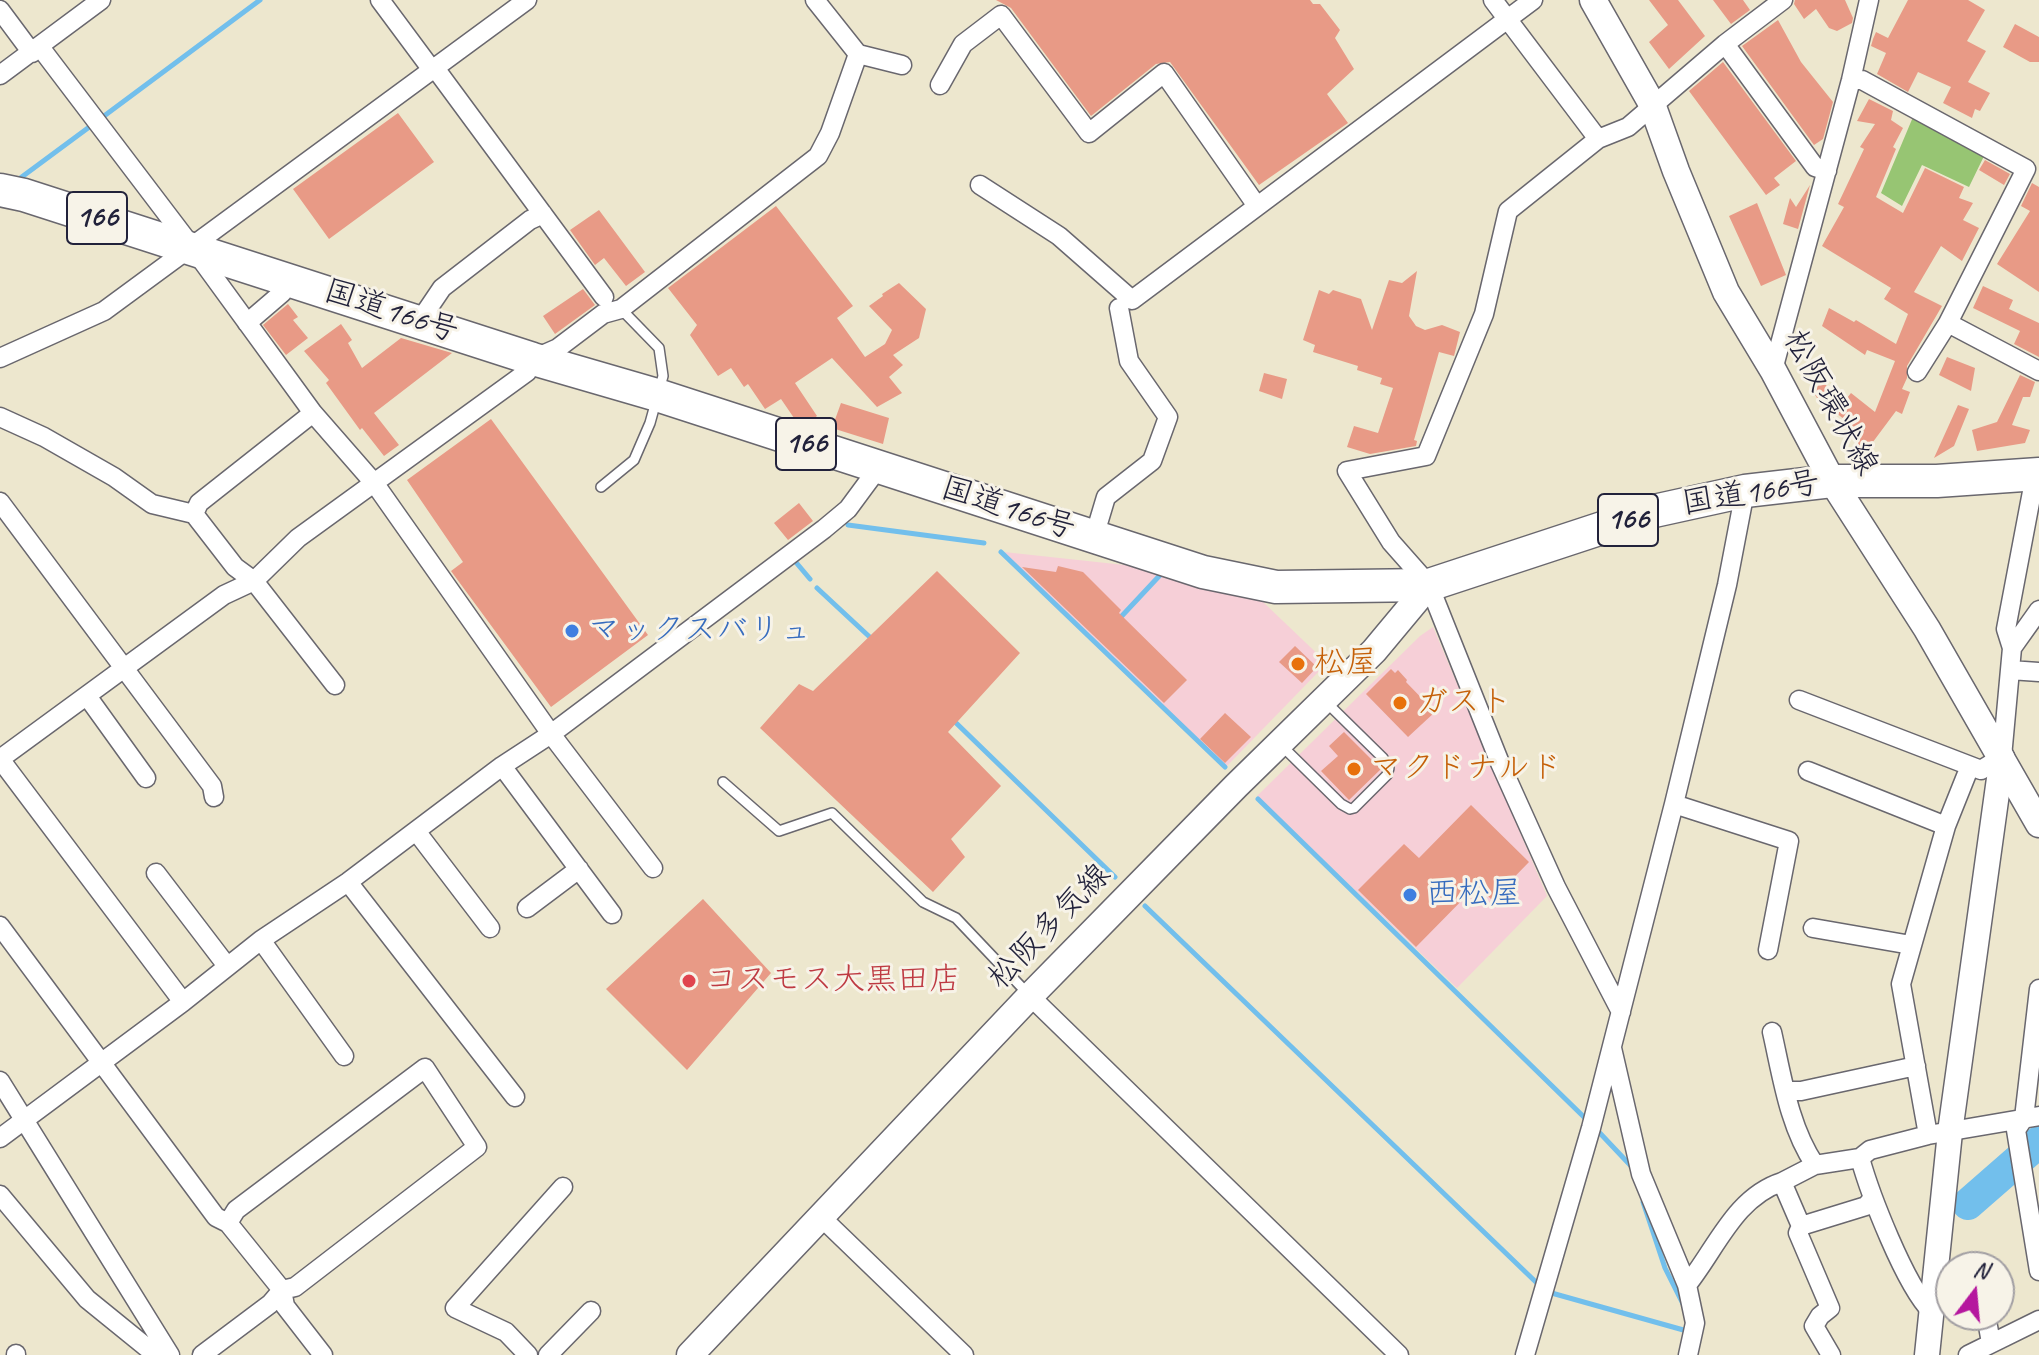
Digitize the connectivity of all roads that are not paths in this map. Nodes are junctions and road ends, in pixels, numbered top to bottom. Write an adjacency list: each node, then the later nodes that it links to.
1 (101, 0): 14 (street)
2 (380, 0): 17 (street)
3 (527, 0): 10 (street)
4 (815, 0): 15 (street)
5 (1493, 0): 12 (street)
6 (1533, 0): 12 (street)
7 (1593, 0): 21 (main road, 松阪環状線)
8 (1783, 0): 13 (street)
9 (1869, 0): 19 (street)
10 (504, 6): 17 (street)
11 (0, 10): 14 (street)
12 (1508, 19): 22 (street); 27 (street)
13 (1725, 44): 21 (street); 24 (street)
14 (36, 50): 18 (street); 29 (street)
15 (858, 54): 16 (street); 33 (street)
16 (902, 65)
17 (433, 69): 28 (street); 29 (street)
18 (0, 75)
19 (1851, 80): 23 (street); 24 (street)
20 (940, 85): 27 (street)
21 (1652, 104): 22 (street); 39 (main road, 松阪環状線)
22 (1598, 139): 55 (street)
23 (2032, 168): 36 (street)
24 (1827, 171): 39 (street)
25 (980, 185): 27 (street)
26 (0, 190): 29 (highway, 国道166号 / 166)
27 (1257, 206)
28 (543, 214): 31 (street); 34 (street)
29 (192, 247): 30 (highway, 国道166号 / 166); 35 (street); 37 (street)
30 (286, 278): 34 (highway, 国道166号 / 166); 35 (street)
31 (604, 297): 33 (lane)
32 (1119, 308): 53 (street)
33 (621, 309): 38 (street); 42 (lane)
34 (419, 322): 38 (highway, 国道166号 / 166)
35 (247, 323): 43 (street)
36 (1948, 323): 40 (street); 41 (street)
37 (0, 358)
38 (533, 359): 42 (highway, 国道166号 / 166); 48 (street)
39 (1773, 370): 47 (main road, 松阪環状線)
40 (2039, 371)
41 (1917, 372)
42 (657, 395): 45 (highway, 国道166号 / 166); 49 (lane)
43 (313, 413): 48 (street); 52 (street)
44 (0, 417): 52 (street)
45 (879, 467): 53 (highway, 国道166号 / 166); 65 (street)
46 (2037, 475): 47 (highway, 国道166号 / 166); 57 (street)
47 (1832, 481): 50 (highway, 国道166号 / 166); 67 (main road, 松阪環状線)
48 (375, 484): 54 (street); 65 (street)
49 (601, 487)
50 (1745, 491): 55 (highway, 国道166号 / 166); 75 (street)
51 (0, 502): 58 (street)
52 (194, 514): 54 (street)
53 (1094, 537): 55 (highway, 国道166号 / 166)
54 (254, 581): 58 (street); 61 (street)
55 (1429, 585): 63 (main road, 松阪多気線); 95 (street)
56 (2039, 610): 57 (street)
57 (2012, 648): 59 (street)
58 (123, 668): 62 (street); 74 (street)
59 (2010, 670): 60 (street); 67 (street)
60 (2039, 672)
61 (335, 685)
62 (87, 696): 68 (street); 72 (street)
63 (1324, 699): 66 (main road, 松阪多気線); 66 (lane)
64 (1799, 700): 70 (street)
65 (551, 734): 69 (street); 79 (street)
66 (1280, 743): 93 (main road, 松阪多気線)
67 (2002, 757): 70 (street); 76 (main road, 松阪環状線); 106 (street)
68 (0, 759): 94 (street)
69 (502, 766): 78 (street); 80 (street)
70 (1970, 766): 77 (street)
71 (1808, 771): 77 (street)
72 (146, 778)
73 (723, 782): 93 (lane)
74 (214, 797)
75 (1674, 804): 90 (street); 95 (street)
76 (2039, 824)
77 (1946, 826): 89 (street)
78 (416, 831): 82 (street); 85 (street)
79 (653, 868)
80 (579, 869): 83 (street); 84 (street)
81 (156, 873): 91 (street)
82 (348, 882): 88 (street); 103 (street)
83 (527, 908)
84 (612, 914)
85 (490, 928)
86 (1813, 928): 89 (street)
87 (3, 937): 99 (street)
88 (261, 940): 91 (street); 98 (street)
89 (1911, 945): 100 (street)
90 (1768, 950)
91 (227, 966): 94 (street)
92 (2039, 989): 104 (street)
93 (1030, 996): 114 (main road, 松阪多気線); 133 (street)
94 (183, 1002): 99 (street)
95 (1621, 1012): 97 (street)
96 (1772, 1032): 102 (street)
97 (1612, 1046): 118 (street); 134 (street)
98 (344, 1056)
99 (101, 1064): 105 (street); 115 (street)
100 (1916, 1066): 102 (street); 106 (street)
101 (0, 1081): 105 (street)
102 (1786, 1091): 109 (street)
103 (515, 1097)
104 (2032, 1117): 106 (street); 117 (street)
105 (24, 1119): 107 (street); 126 (street)
106 (1939, 1134): 108 (street); 121 (street)
107 (0, 1138)
108 (1860, 1158): 109 (street); 113 (street)
109 (1815, 1165): 110 (street)
110 (1782, 1182): 116 (street); 118 (street)
111 (563, 1187): 129 (street)
112 (0, 1195): 125 (street)
113 (1872, 1199): 116 (street); 121 (street)
114 (821, 1217): 131 (main road, 松阪多気線); 132 (street)
115 (228, 1223): 119 (street); 119 (street)
116 (1801, 1226): 136 (street)
117 (2039, 1271)
118 (1687, 1285): 135 (street)
119 (282, 1290): 127 (street); 128 (street)
120 (591, 1311): 130 (street)
121 (1931, 1311): 137 (street)
122 (2039, 1320): 124 (street)
123 (1989, 1331): 124 (street)
124 (1991, 1343): 138 (street)
125 (156, 1355)
126 (170, 1355)
127 (202, 1355)
128 (323, 1355)
129 (528, 1355)
130 (548, 1355)
131 (690, 1355)
132 (964, 1355)
133 (1399, 1355)
134 (1525, 1355)
135 (1688, 1355)
136 (1831, 1355)
137 (1927, 1355)
138 (1968, 1355)

